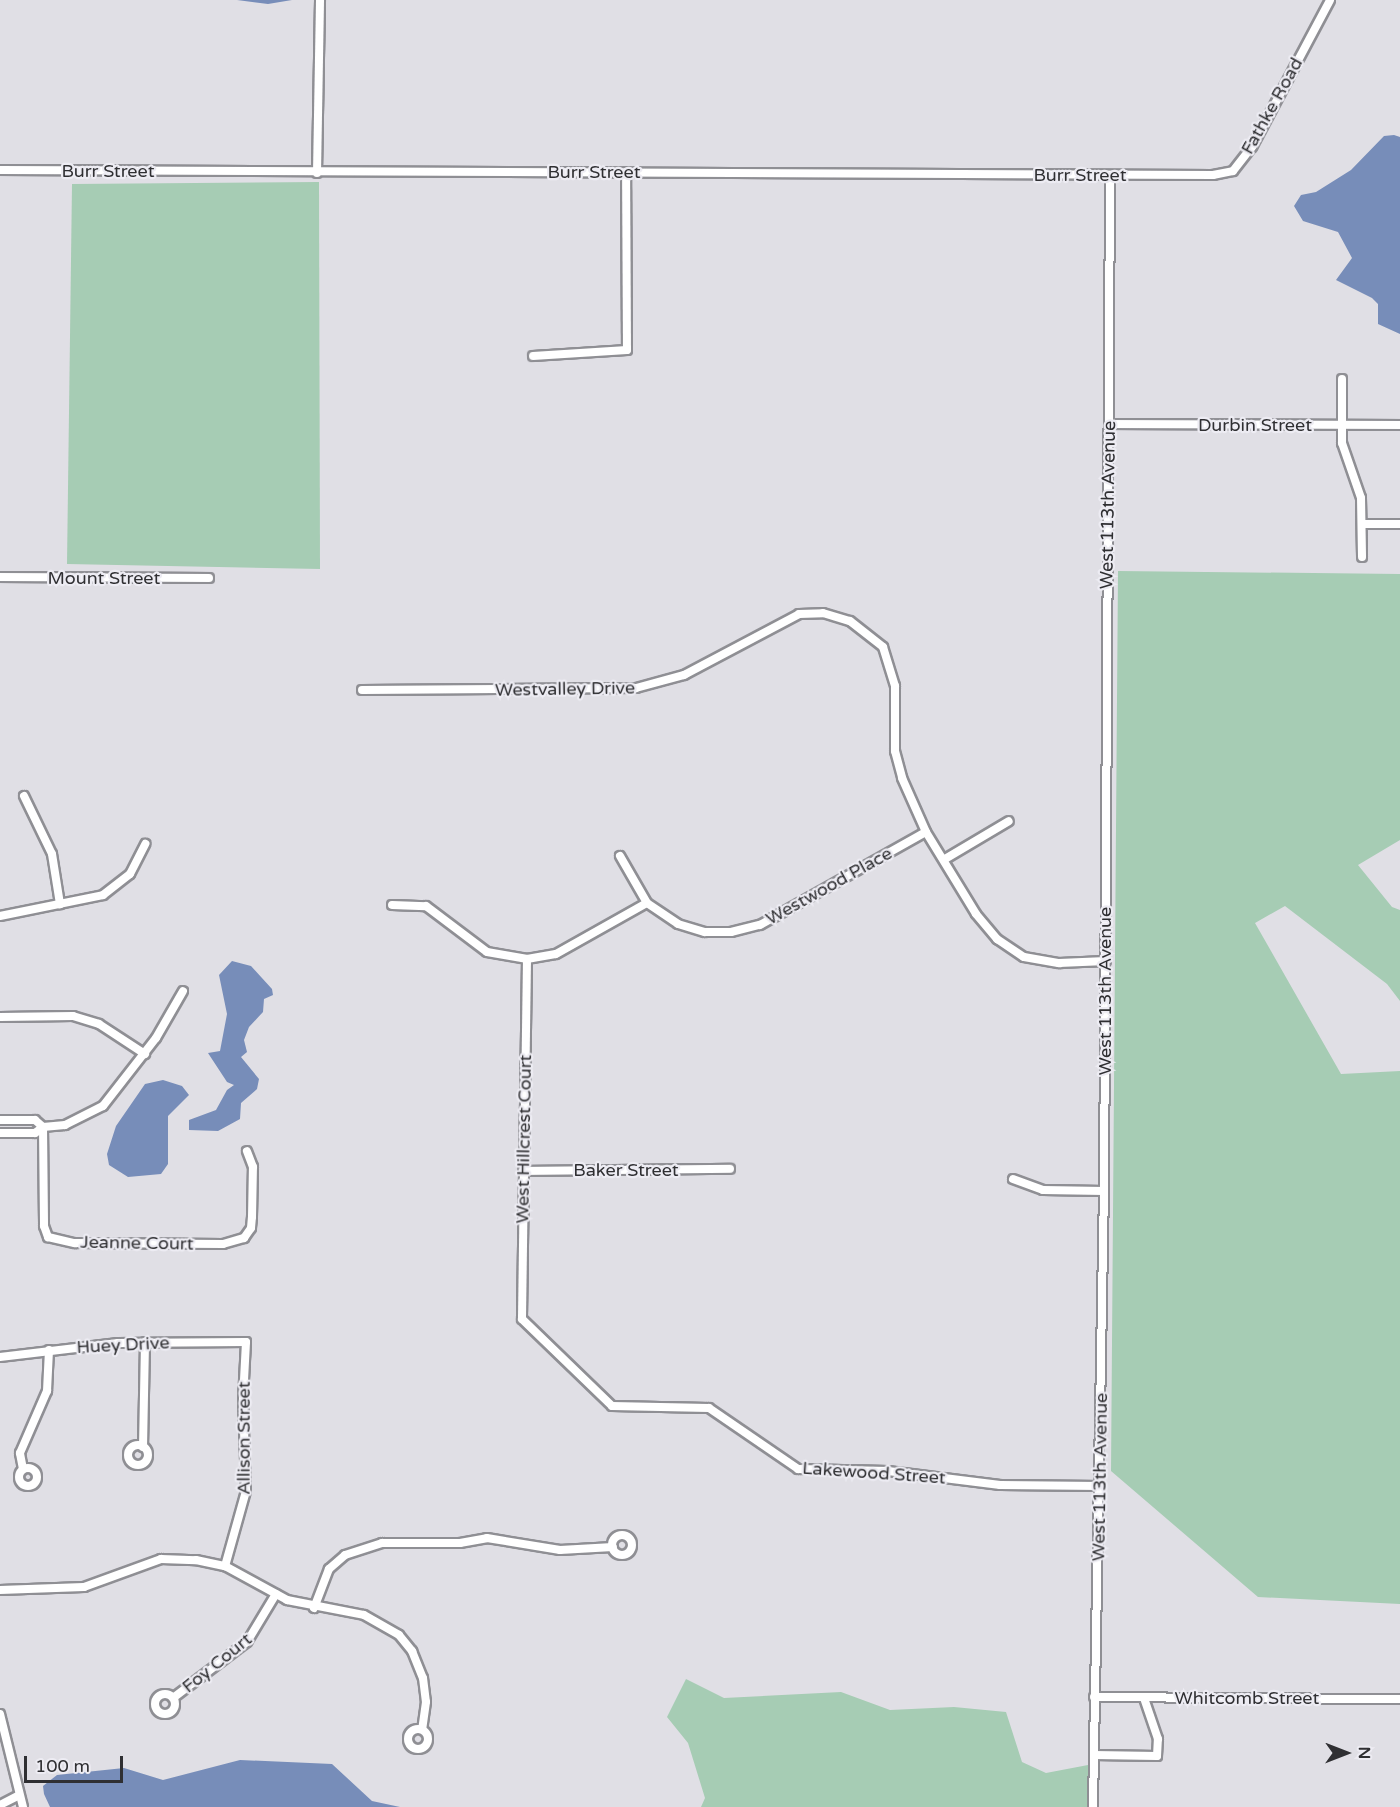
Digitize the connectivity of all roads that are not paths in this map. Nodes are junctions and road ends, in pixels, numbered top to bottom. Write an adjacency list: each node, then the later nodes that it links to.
1 (320, 0): 4 (street)
2 (1330, 0): 6 (street, Fathke Road)
3 (0, 170): 4 (street, Burr Street)
4 (317, 172): 5 (street, Burr Street)
5 (626, 172): 7 (street, Burr Street); 8 (street)
6 (1188, 175): 7 (street, Burr Street)
7 (1110, 176): 10 (street, West 113th Avenue)
8 (533, 356)
9 (1342, 379): 11 (street)
10 (1109, 424): 11 (street, Durbin Street); 30 (street, West 113th Avenue)
11 (1341, 425): 12 (street, Durbin Street); 13 (street)
12 (1400, 425)
13 (1363, 524): 14 (street); 15 (street)
14 (1400, 524)
15 (1362, 557)
16 (0, 578): 17 (street, Mount Street)
17 (208, 578)
18 (362, 690): 21 (street, Westvalley Drive)
19 (24, 796): 26 (street)
20 (1009, 821): 24 (street)
21 (926, 832): 24 (street, Westvalley Drive); 25 (street, Westwood Place)
22 (145, 844): 26 (street)
23 (620, 856): 25 (street, Westwood Place)
24 (945, 859): 30 (street, Westvalley Drive)
25 (646, 903): 29 (street)
26 (60, 904): 28 (street)
27 (392, 905): 29 (street)
28 (0, 916)
29 (526, 959): 39 (street, West Hillcrest Court)
30 (1106, 961): 41 (street, West 113th Avenue)
31 (183, 991): 33 (street)
32 (0, 1017): 33 (street)
33 (145, 1054): 35 (street)
34 (0, 1120): 35 (street)
35 (43, 1127): 36 (street); 37 (street, Jeanne Court)
36 (0, 1133)
37 (247, 1151)
38 (730, 1169): 39 (street, Baker Street)
39 (523, 1171): 42 (street, West Hillcrest Court)
40 (1013, 1179): 41 (street)
41 (1104, 1191): 49 (street, West 113th Avenue)
42 (522, 1319): 49 (street, Lakewood Street)
43 (145, 1342): 44 (street, Huey Drive); 45 (street, Huey Drive); 47 (street)
44 (246, 1342): 51 (street, Allison Street)
45 (49, 1350): 46 (street, Huey Drive); 48 (street)
46 (0, 1357)
47 (143, 1446)
48 (23, 1469)
49 (1100, 1486): 55 (street, West 113th Avenue)
50 (613, 1547): 54 (street)
51 (225, 1566): 52 (street); 53 (street)
52 (0, 1590)
53 (276, 1594): 54 (street); 56 (street, Foy Court)
54 (314, 1608): 60 (street)
55 (1094, 1697): 57 (street, Whitcomb Street); 61 (street, West 113th Avenue)
56 (173, 1698)
57 (1144, 1698): 58 (street, Whitcomb Street); 61 (street)
58 (1400, 1699)
59 (0, 1714): 62 (street)
60 (422, 1729)
61 (1094, 1755): 65 (street, West 113th Avenue)
62 (18, 1797): 63 (street); 64 (street)
63 (0, 1804)
64 (23, 1807)
65 (1093, 1807)

